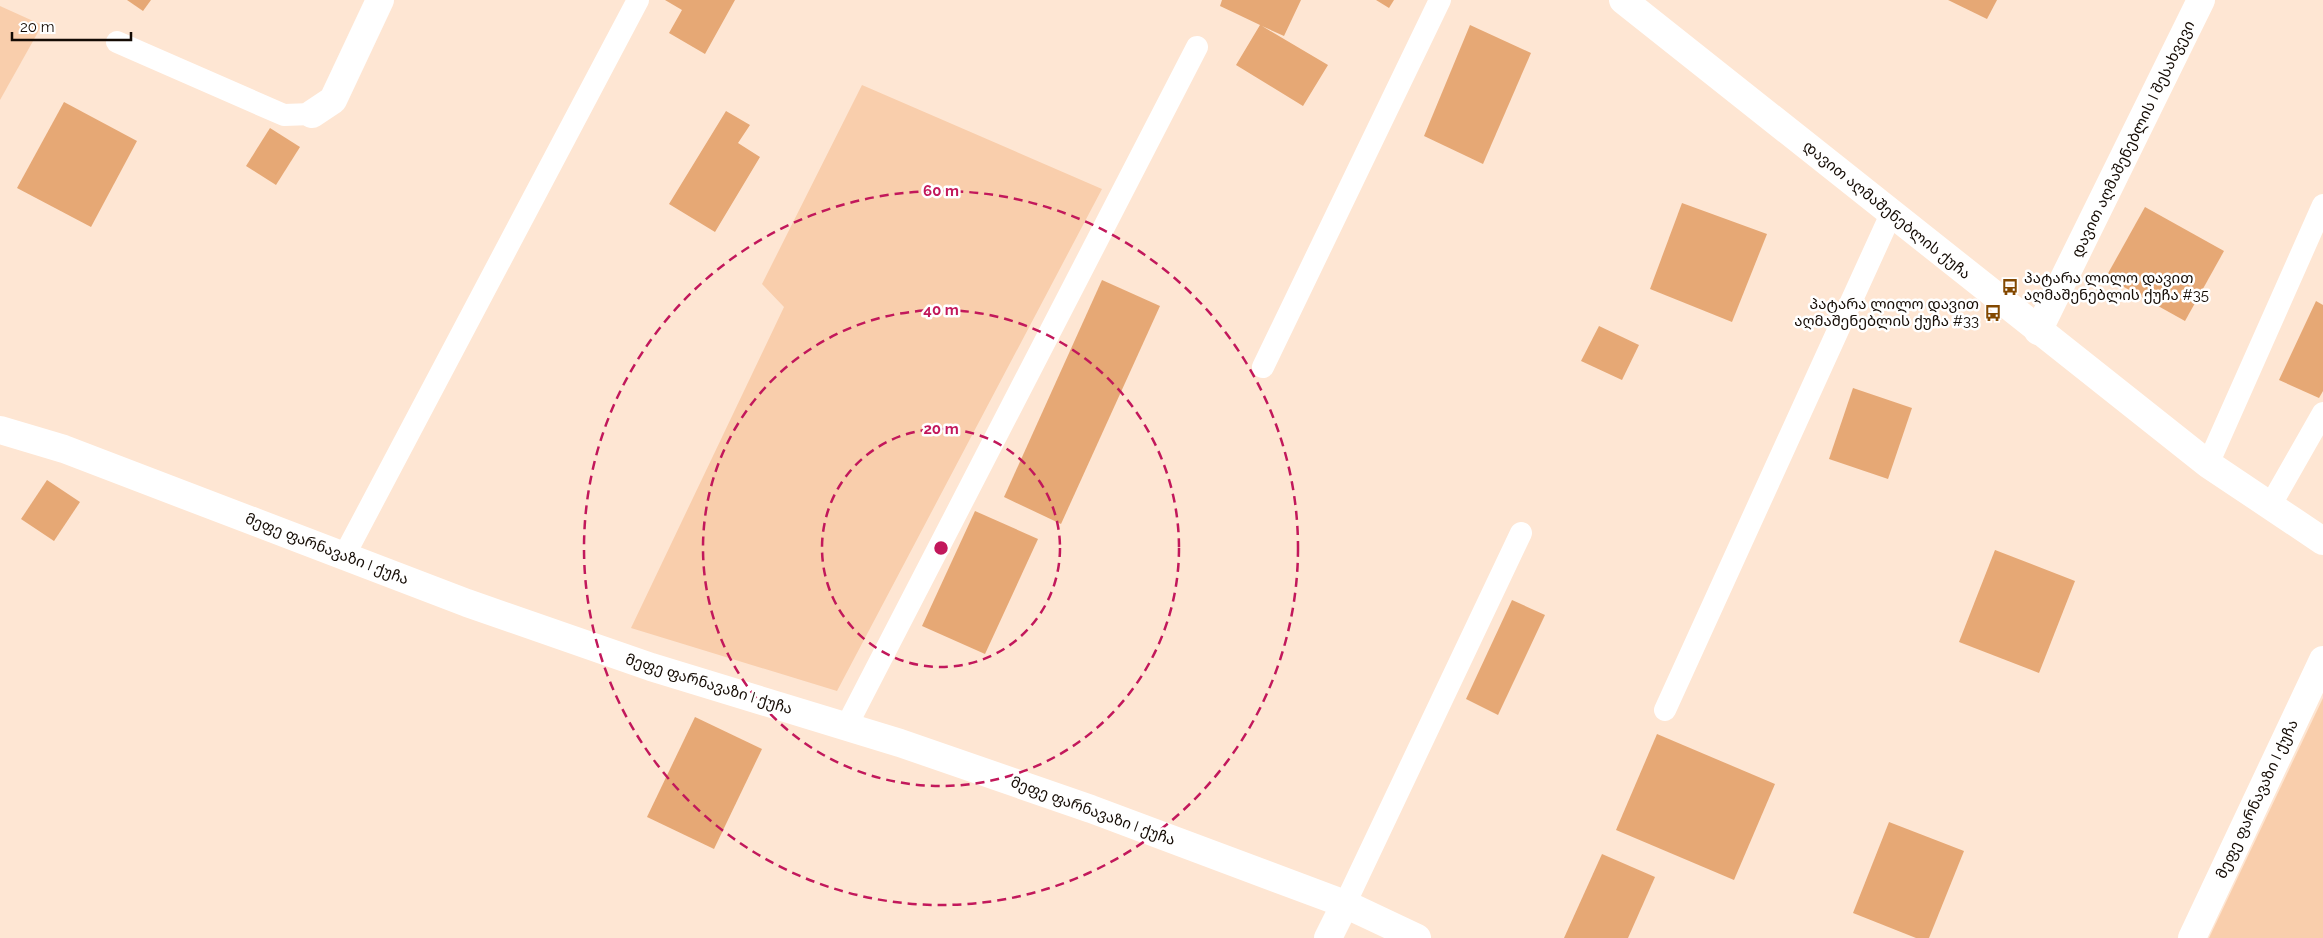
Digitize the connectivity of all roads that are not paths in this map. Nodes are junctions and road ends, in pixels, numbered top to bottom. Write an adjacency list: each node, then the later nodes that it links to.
1 (380, 0): 8 (street)
2 (638, 0): 19 (lane)
3 (1440, 0): 12 (lane)
4 (1623, 0): 10 (street, დავით აღმაშენებლის ქუჩა)
5 (2201, 0): 11 (street, დავით აღმაშენებლის I შესახვევი)
6 (117, 42): 8 (lane)
7 (1196, 47): 22 (lane)
8 (312, 114)
9 (2323, 205): 15 (lane)
10 (1891, 214): 11 (street, დავით აღმაშენებლის ქუჩა); 21 (lane)
11 (2038, 331): 15 (street, დავით აღმაშენებლის ქუჩა)
12 (1263, 367)
13 (2323, 413): 16 (lane)
14 (0, 430): 19 (street, მეფე ფარნავაზი I ქუჩა)
15 (2208, 464): 16 (street, დავით აღმაშენებლის ქუჩა)
16 (2270, 506): 18 (street, დავით აღმაშენებლის ქუჩა)
17 (1521, 533): 23 (lane)
18 (2323, 541)
19 (344, 556): 22 (street, მეფე ფარნავაზი I ქუჩა)
20 (2323, 660): 26 (street, მეფე ფარნავაზი I ქუჩა)
21 (1666, 710)
22 (846, 727): 23 (street, მეფე ფარნავაზი I ქუჩა)
23 (1345, 904): 24 (street); 25 (street, მეფე ფარნავაზი I ქუჩა)
24 (1328, 938)
25 (1417, 938)
26 (2192, 938)

